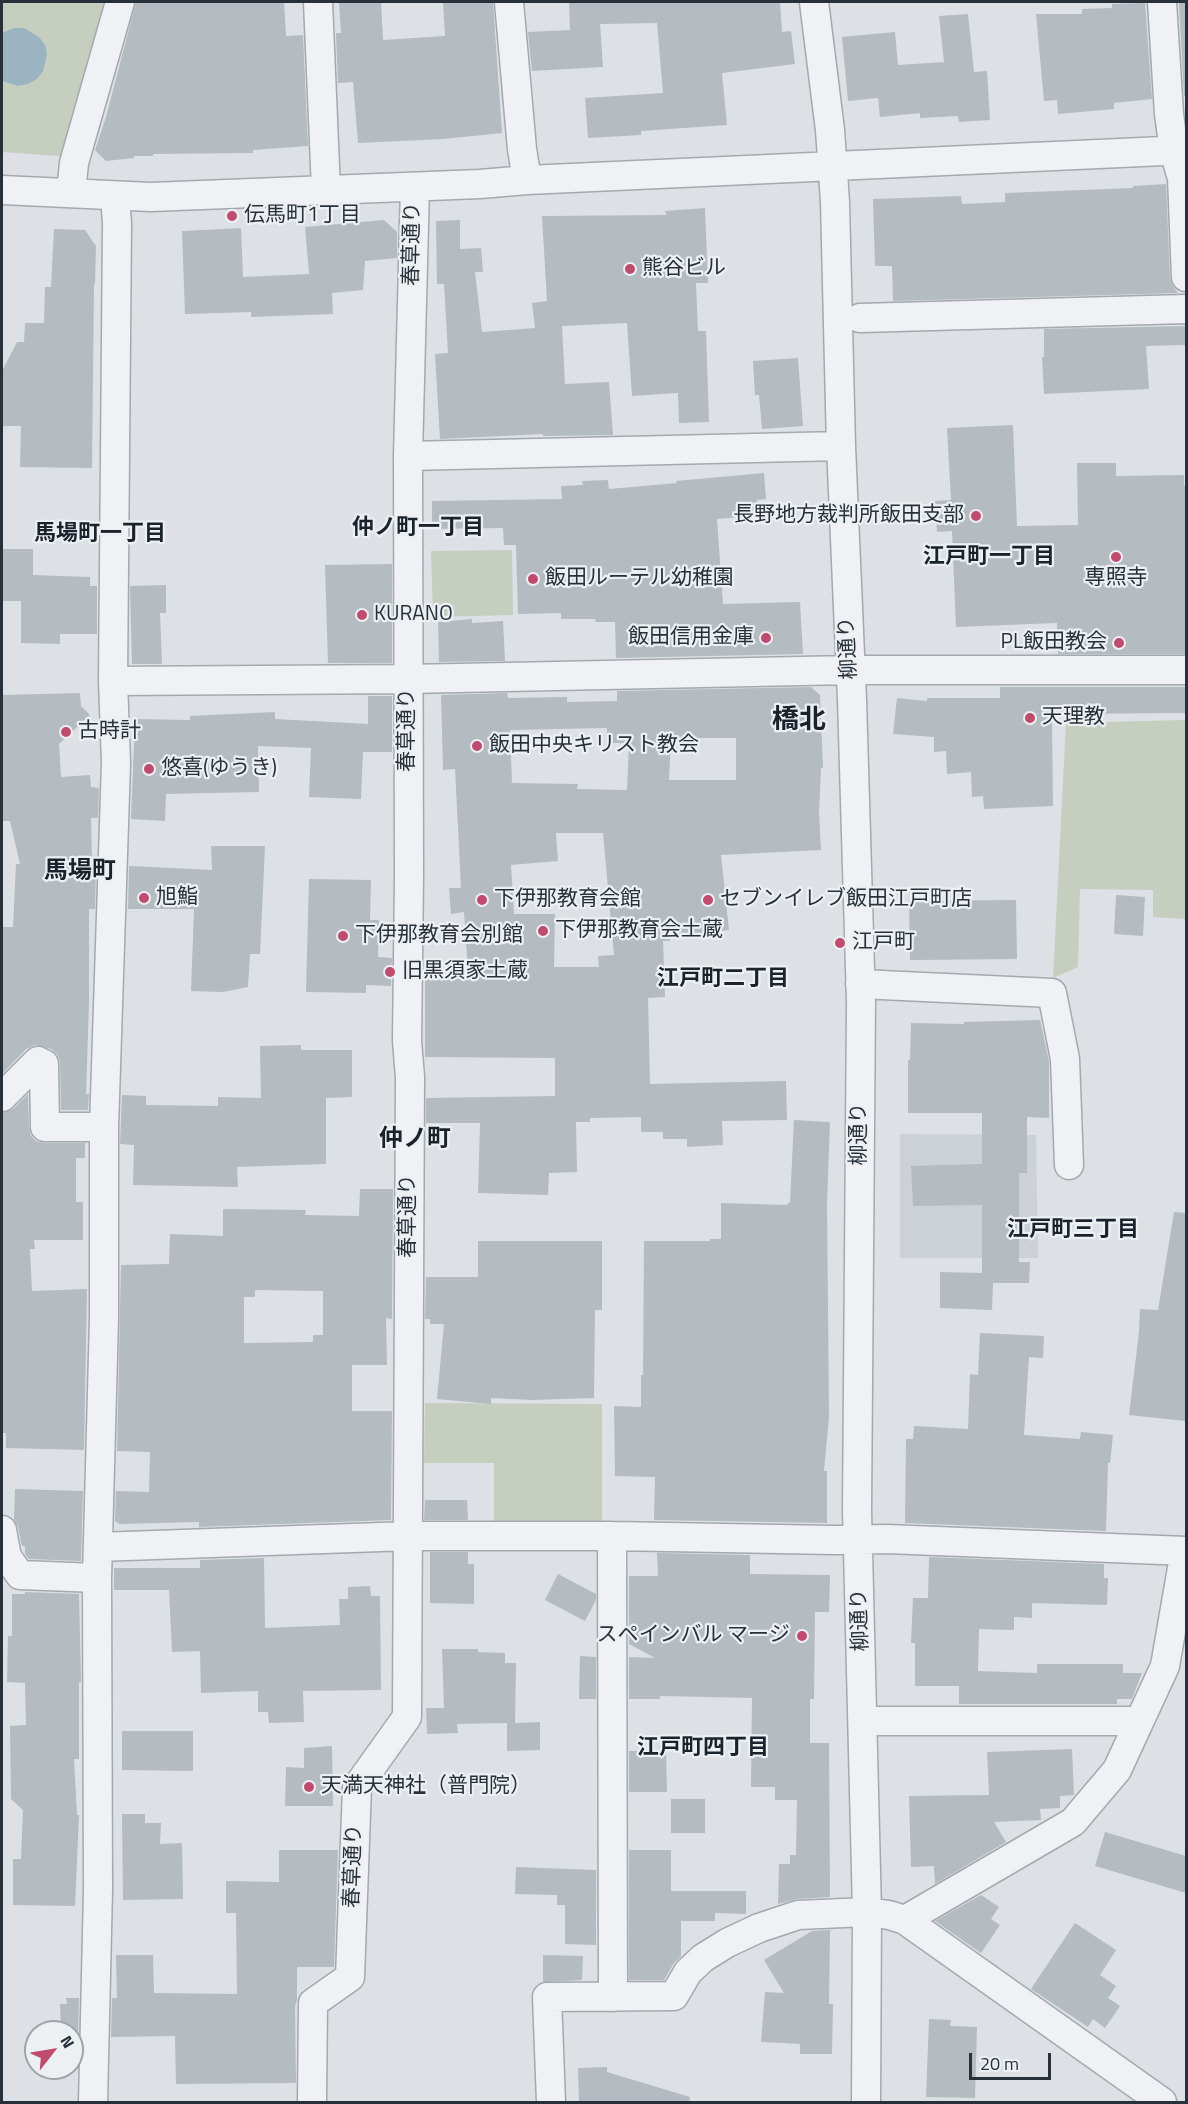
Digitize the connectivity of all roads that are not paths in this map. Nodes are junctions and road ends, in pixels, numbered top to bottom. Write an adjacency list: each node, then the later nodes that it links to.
1 (120, 2): 12 (street)
2 (318, 2): 11 (street)
3 (508, 2): 8 (street)
4 (814, 2): 7 (street, 柳通り)
5 (1162, 2): 6 (street)
6 (1180, 150): 7 (street); 14 (street)
7 (831, 165): 8 (street); 17 (street, 柳通り)
8 (527, 180): 9 (street)
9 (415, 187): 11 (street); 18 (street, 春草通り)
10 (13, 190): 12 (street)
11 (326, 190): 13 (street)
12 (71, 193): 13 (street)
13 (115, 197): 22 (street)
14 (1186, 277)
15 (1186, 309): 16 (street)
16 (860, 318)
17 (841, 446): 18 (street); 19 (street, 柳通り)
18 (408, 456): 21 (street, 春草通り)
19 (850, 670): 20 (street); 21 (street); 23 (street, 柳通り)
20 (1186, 670)
21 (408, 679): 22 (street); 28 (street, 春草通り)
22 (113, 681): 25 (street)
23 (860, 984): 26 (street); 30 (street, 柳通り)
24 (2, 1097): 25 (street)
25 (104, 1127): 31 (street)
26 (1069, 1165)
27 (2, 1530): 33 (street)
28 (409, 1536): 29 (street); 31 (street); 40 (street, 春草通り)
29 (612, 1536): 30 (street); 38 (street)
30 (859, 1540): 32 (street); 34 (street, 柳通り)
31 (98, 1547): 33 (street)
32 (1186, 1551): 35 (street)
33 (97, 1578): 39 (street)
34 (864, 1721): 35 (street); 36 (street, 柳通り)
35 (1139, 1721): 37 (street)
36 (867, 1912): 37 (street); 38 (street); 42 (street, 柳通り)
37 (905, 1920): 43 (street)
38 (613, 1997): 41 (street)
39 (93, 2103)
40 (312, 2103)
41 (551, 2103)
42 (866, 2103)
43 (1162, 2103)

